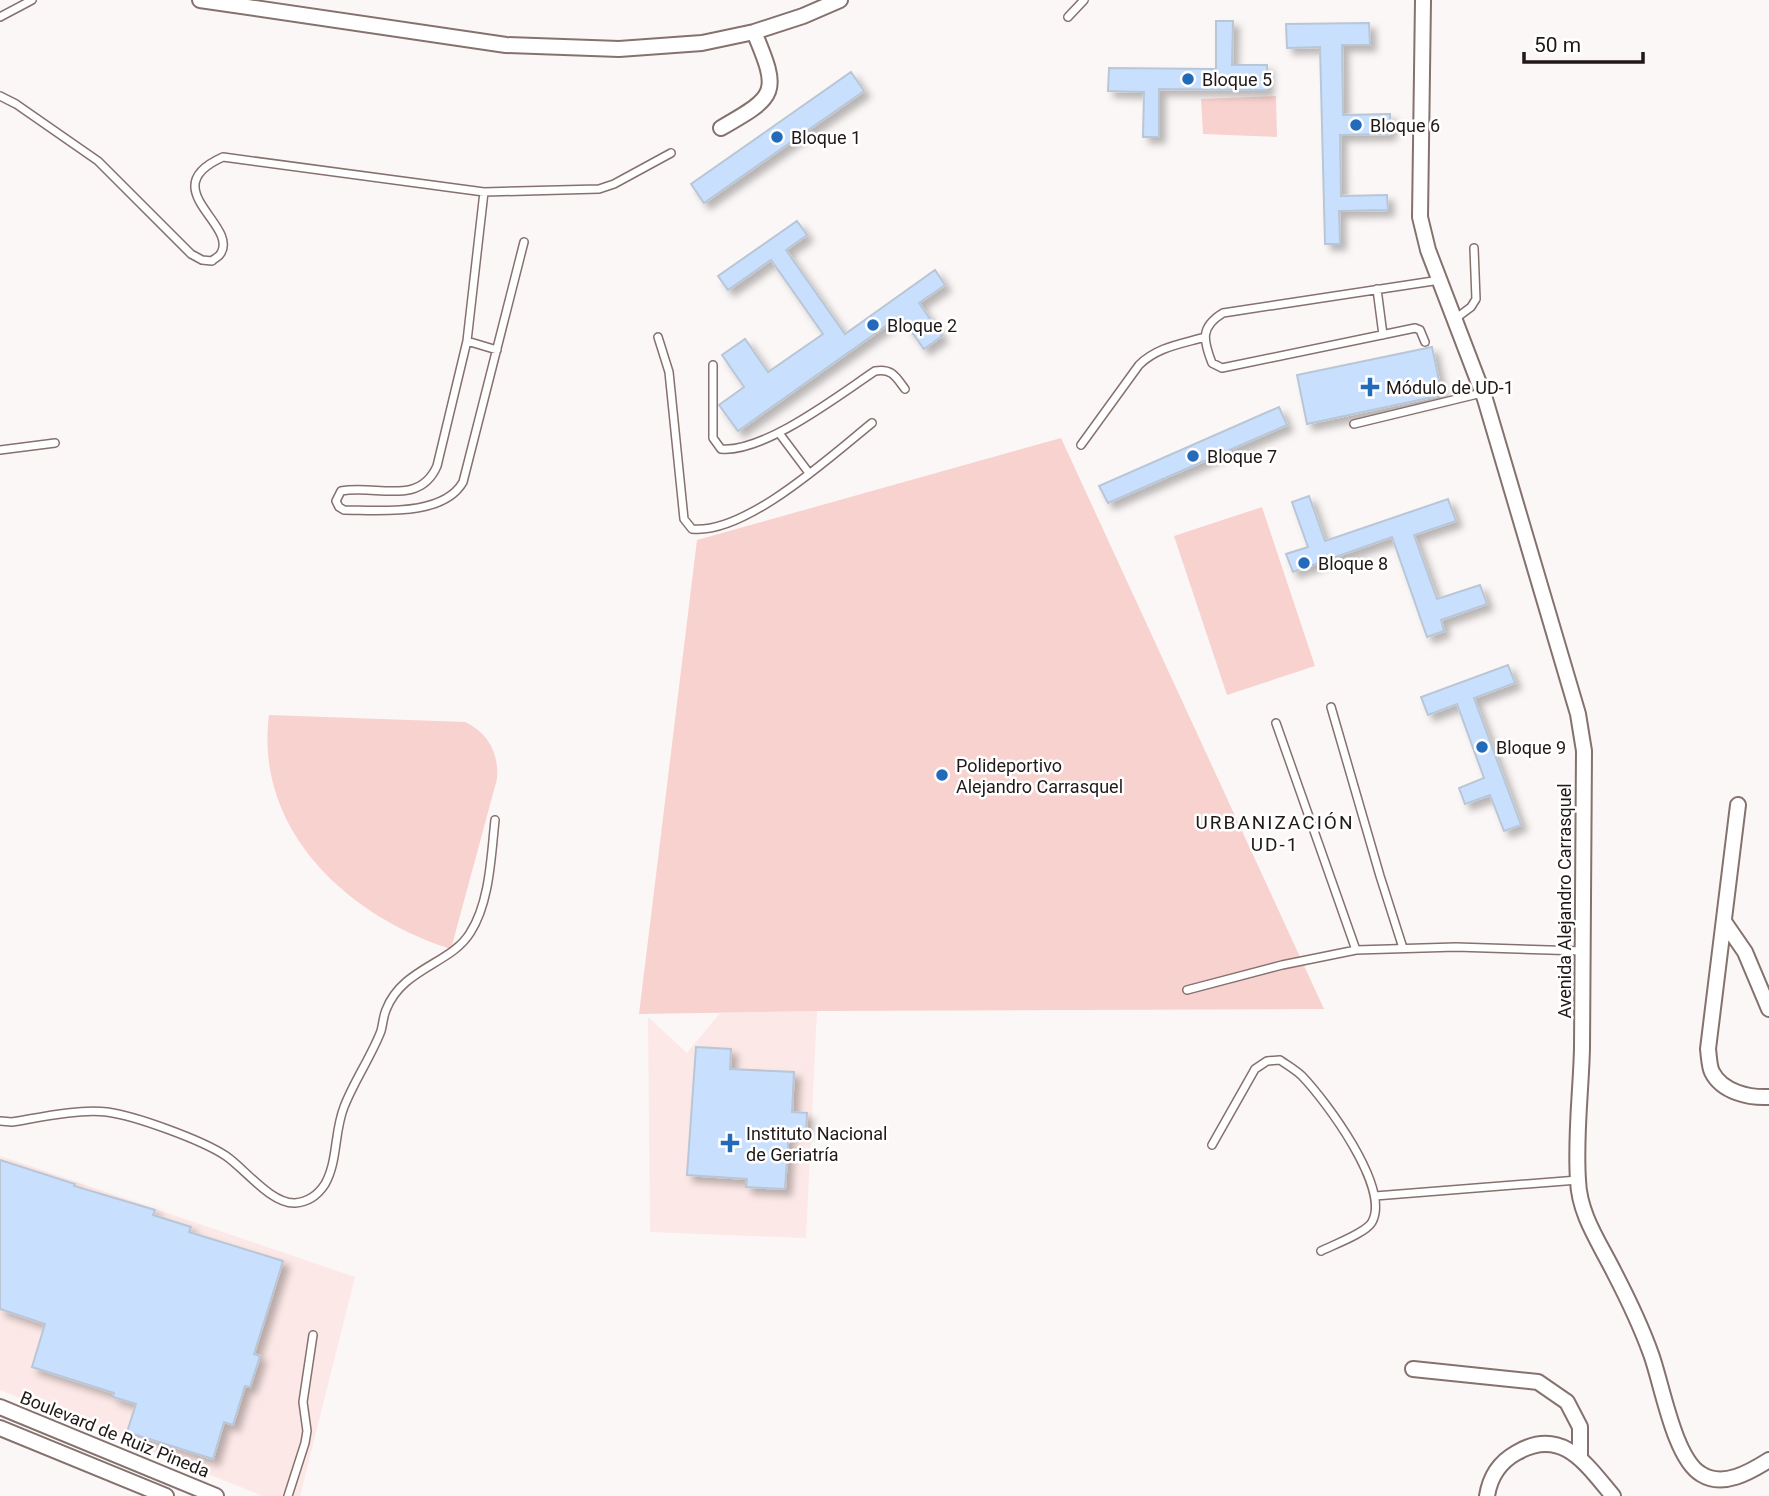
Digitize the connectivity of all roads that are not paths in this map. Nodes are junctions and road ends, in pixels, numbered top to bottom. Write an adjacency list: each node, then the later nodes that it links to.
1 (32, 0): 6 (lane)
2 (200, 0): 8 (street)
3 (840, 0): 8 (street)
4 (1084, 0): 7 (lane)
5 (1423, 0): 15 (street, Avenida Alejandro Carrasquel)
6 (0, 17)
7 (1068, 17)
8 (754, 33): 10 (street)
9 (0, 96): 12 (lane)
10 (721, 128)
11 (671, 153): 12 (lane)
12 (484, 192): 21 (lane)
13 (524, 242): 23 (lane)
14 (1475, 248): 17 (lane)
15 (1440, 279): 16 (lane); 17 (street, Avenida Alejandro Carrasquel)
16 (1377, 289): 18 (lane); 20 (lane)
17 (1454, 319): 26 (street, Avenida Alejandro Carrasquel)
18 (1383, 335): 20 (lane); 22 (lane)
19 (658, 337): 33 (lane)
20 (1205, 337): 31 (lane)
21 (467, 341): 23 (lane); 23 (lane)
22 (1425, 342)
23 (497, 350)
24 (713, 365): 29 (lane)
25 (905, 389): 29 (lane)
26 (1483, 393): 28 (lane); 41 (street, Avenida Alejandro Carrasquel)
27 (872, 423): 33 (lane)
28 (1354, 424)
29 (779, 433): 33 (lane)
30 (55, 443): 32 (lane)
31 (1081, 445)
32 (0, 450)
33 (810, 473)
34 (1331, 707): 39 (lane)
35 (1276, 723): 40 (lane)
36 (1738, 805): 38 (street)
37 (495, 820): 45 (lane)
38 (1725, 923): 43 (street); 44 (street)
39 (1403, 948): 40 (lane); 41 (lane)
40 (1356, 950): 42 (lane)
41 (1583, 951): 47 (street, Avenida Alejandro Carrasquel)
42 (1187, 990)
43 (1769, 1009)
44 (1769, 1097)
45 (0, 1121)
46 (1212, 1145): 48 (lane)
47 (1578, 1180): 48 (lane); 55 (street, Avenida Alejandro Carrasquel)
48 (1375, 1196): 49 (lane)
49 (1321, 1251)
50 (313, 1335): 60 (lane)
51 (1413, 1369): 54 (street)
52 (0, 1407): 59 (street, Boulevard de Ruiz Pineda)
53 (0, 1428): 56 (street)
54 (1580, 1458): 61 (street); 62 (street)
55 (1769, 1460)
56 (125, 1479): 57 (lane); 58 (street)
57 (136, 1493)
58 (166, 1496)
59 (216, 1496)
60 (288, 1496)
61 (1488, 1496)
62 (1613, 1496)

